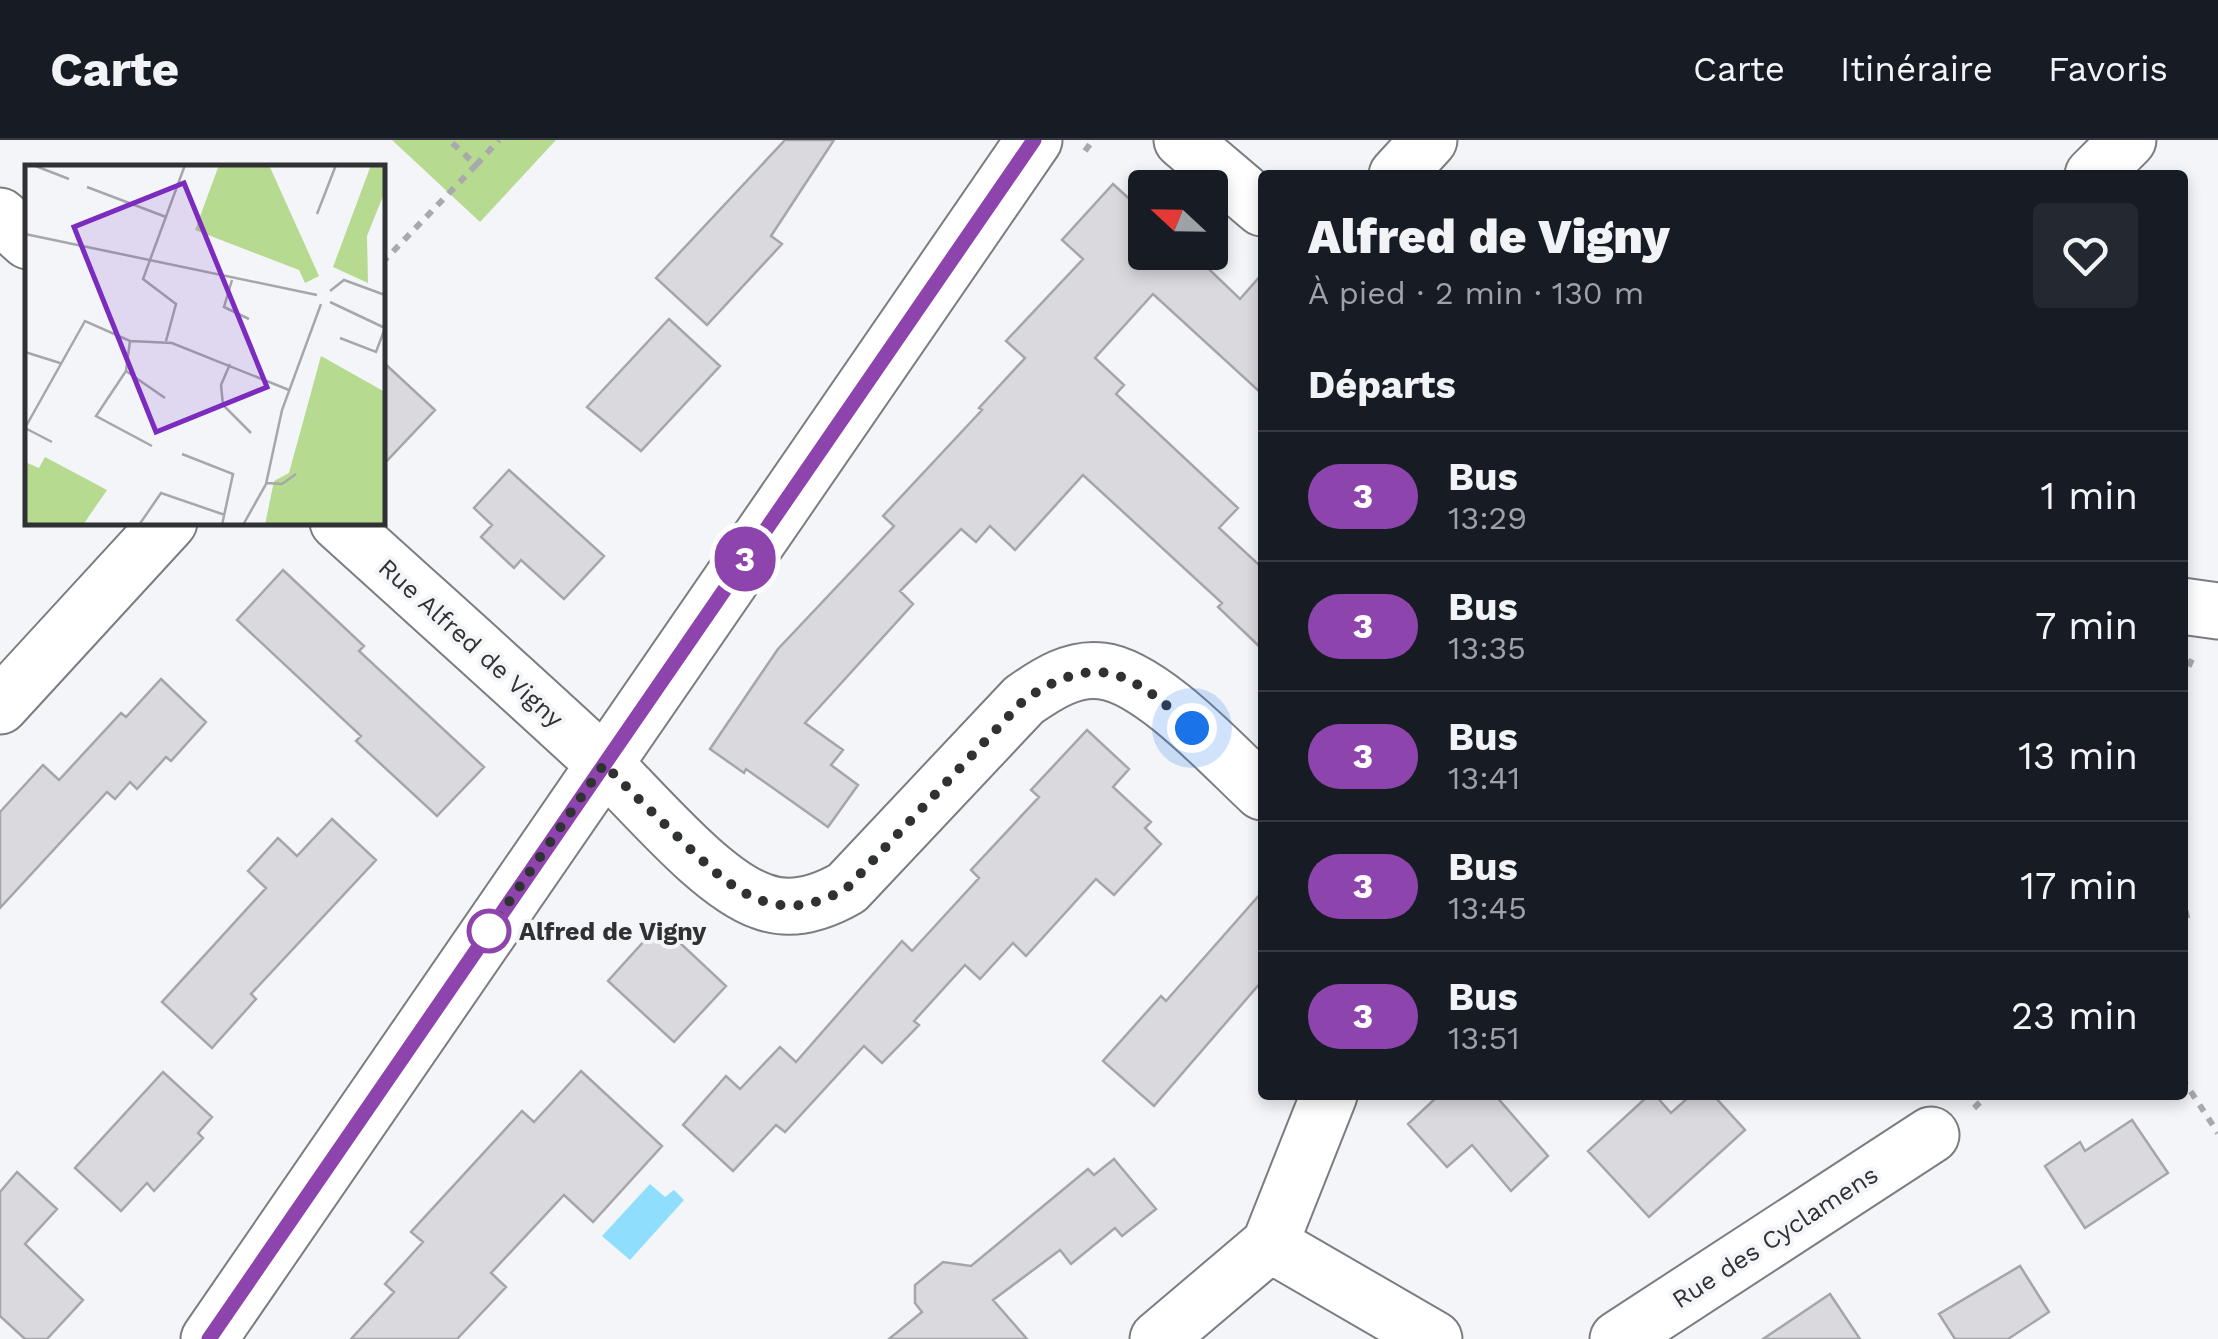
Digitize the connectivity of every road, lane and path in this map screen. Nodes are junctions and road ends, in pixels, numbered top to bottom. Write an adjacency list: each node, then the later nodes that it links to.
1 (449, 140): 7 (path)
2 (499, 140): 7 (path)
3 (1034, 140): 19 (street)
4 (1182, 140): 10 (street)
5 (1429, 140): 8 (street)
6 (2128, 140): 9 (street)
7 (476, 165): 13 (path)
8 (1401, 170)
9 (2098, 170)
10 (1258, 205)
11 (0, 216): 12 (street)
12 (25, 238)
13 (385, 261)
14 (166, 525): 18 (street)
15 (341, 525): 19 (street, Rue Alfred de Vigny)
16 (2188, 607): 17 (street)
17 (2218, 611)
18 (0, 706)
19 (604, 764): 20 (street, Rue Alfred de Vigny); 26 (street)
20 (1258, 788)
21 (2188, 1087): 23 (path)
22 (1327, 1100): 25 (street)
23 (2218, 1133)
24 (1931, 1135): 29 (street, Rue des Cyclamens)
25 (1270, 1244): 27 (street); 28 (street)
26 (209, 1339)
27 (1158, 1339)
28 (1434, 1339)
29 (1618, 1339)

